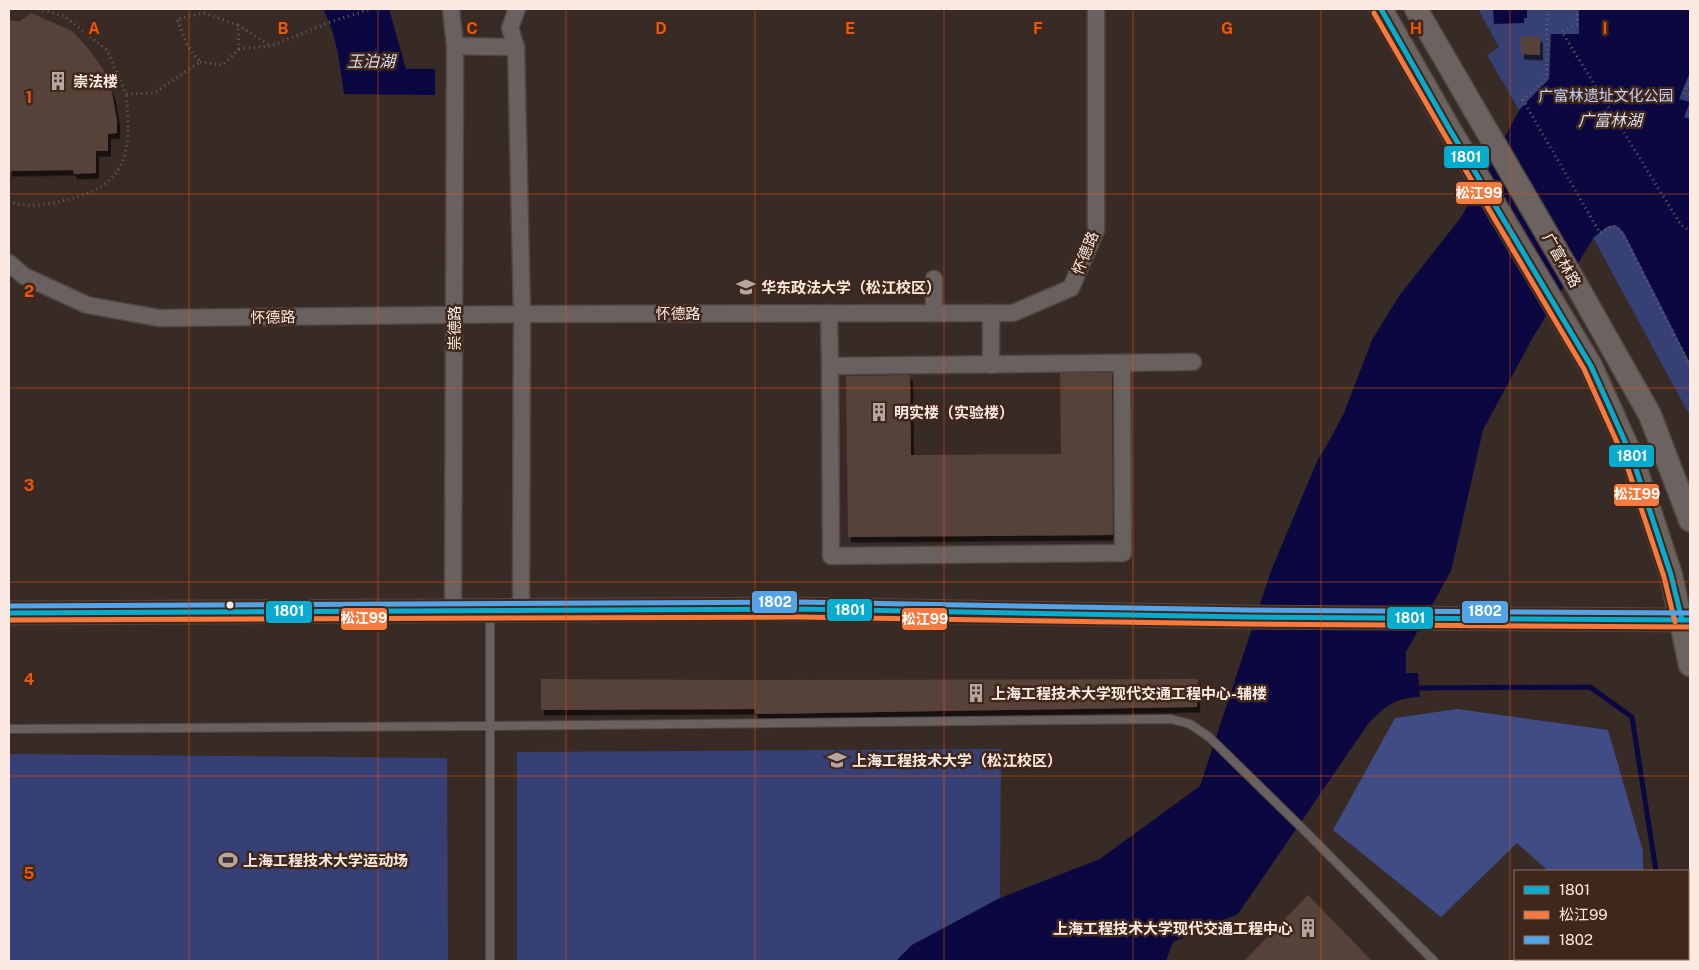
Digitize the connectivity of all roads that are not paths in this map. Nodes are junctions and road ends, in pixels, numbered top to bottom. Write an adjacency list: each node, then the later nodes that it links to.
1 (451, 9): 6 (street, 崇德路)
2 (517, 9): 7 (street)
3 (1096, 9): 12 (street, 怀德路)
4 (1381, 9): 24 (main road, 广富林路)
5 (1416, 9): 19 (main road, 广富林路)
6 (455, 46): 7 (street); 14 (street, 崇德路)
7 (516, 47): 13 (street)
8 (9, 263): 14 (street, 怀德路)
9 (934, 279): 11 (street)
10 (829, 313): 11 (street, 怀德路); 13 (street, 怀德路); 18 (street)
11 (934, 313): 12 (street, 怀德路)
12 (991, 313): 17 (street)
13 (522, 314): 14 (street, 怀德路); 22 (street)
14 (454, 315): 20 (street, 崇德路)
15 (1193, 362): 16 (street)
16 (1122, 363): 17 (street); 18 (street)
17 (991, 365): 18 (street)
18 (830, 366)
19 (1690, 520)
20 (453, 610): 21 (main road); 23 (main road)
21 (490, 610): 22 (main road); 26 (lane)
22 (522, 610): 24 (main road)
23 (9, 612)
24 (1686, 620): 25 (main road, 广富林路)
25 (1690, 665)
26 (490, 726): 27 (lane); 28 (lane); 29 (lane)
27 (9, 729)
28 (490, 961)
29 (1434, 961)

